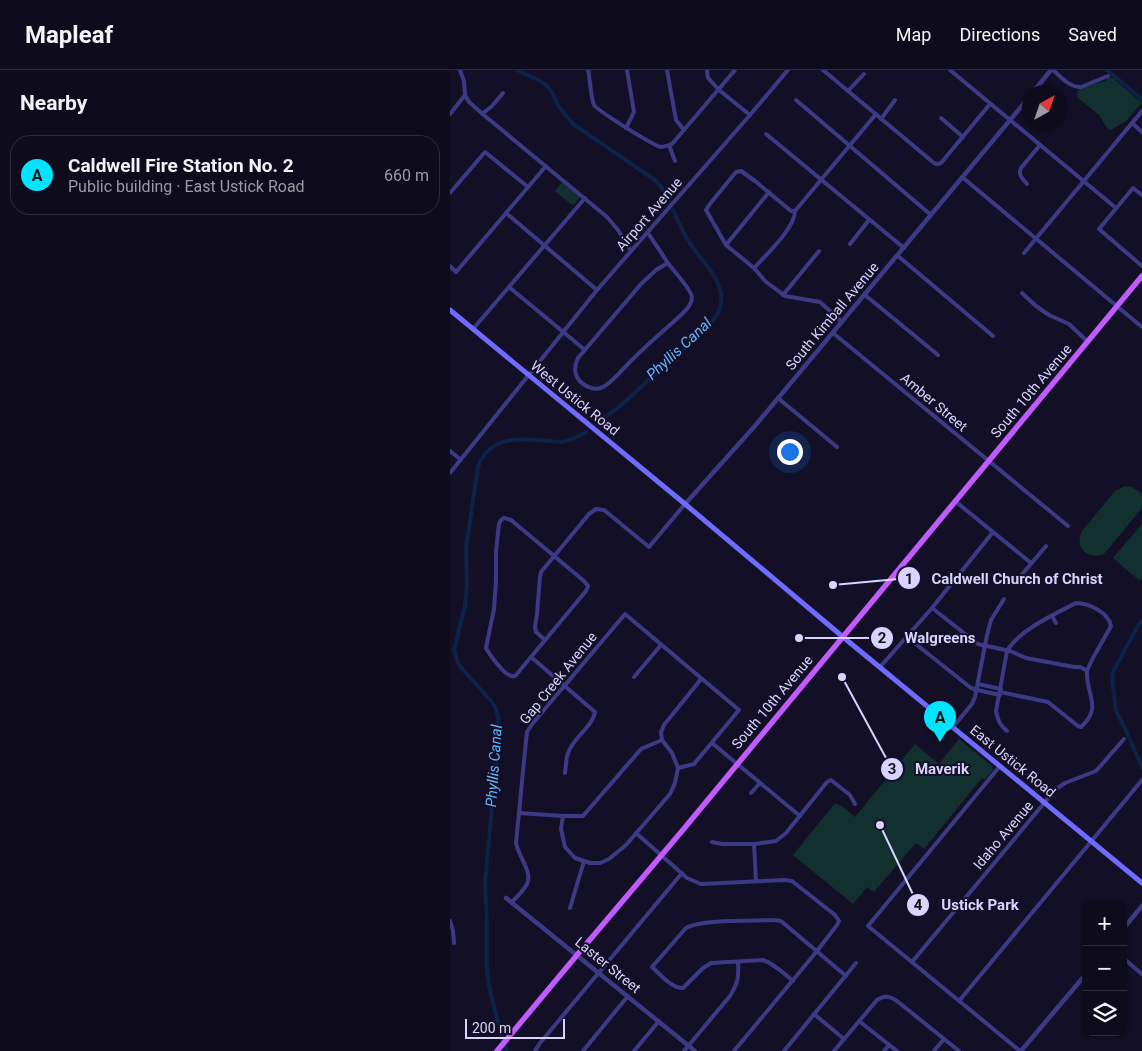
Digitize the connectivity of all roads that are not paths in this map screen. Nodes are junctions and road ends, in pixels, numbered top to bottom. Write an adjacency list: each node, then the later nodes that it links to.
1 (460, 70): 17 (street)
2 (588, 70): 31 (street)
3 (627, 70): 31 (street)
4 (667, 70): 32 (street)
5 (707, 70): 14 (street)
6 (735, 70): 14 (street)
7 (788, 70): 26 (street, Airport Avenue)
8 (823, 70): 15 (street)
9 (950, 70): 20 (street)
10 (1052, 70): 12 (street); 13 (street)
11 (864, 74): 15 (street)
12 (1108, 76)
13 (1039, 85)
14 (719, 90): 26 (street); 32 (street)
15 (848, 91): 25 (street)
16 (503, 93): 24 (street)
17 (465, 95): 23 (street); 24 (street)
18 (796, 100): 38 (street)
19 (896, 100): 28 (street)
20 (990, 104): 29 (street); 35 (street)
21 (1022, 106): 29 (street, South Kimball Avenue)
22 (1142, 110): 30 (street)
23 (450, 114)
24 (482, 114): 40 (street)
25 (876, 114): 28 (street); 38 (street)
26 (750, 115): 55 (street, Airport Avenue)
27 (941, 118): 35 (street)
28 (881, 119): 35 (street)
29 (1010, 120): 37 (street); 41 (street, South Kimball Avenue)
30 (1132, 123): 33 (street); 43 (street)
31 (626, 128): 36 (street)
32 (684, 130): 36 (street)
33 (1142, 132)
34 (766, 134): 42 (street)
35 (963, 137)
36 (668, 145): 39 (street)
37 (1040, 145): 43 (street); 44 (street)
38 (849, 146): 42 (street); 53 (street)
39 (675, 162)
40 (546, 166): 45 (street); 49 (street)
41 (962, 177): 53 (street, South Kimball Avenue); 56 (street)
42 (820, 180): 51 (street); 54 (street)
43 (1084, 182): 50 (street); 56 (street)
44 (1027, 184)
45 (528, 187): 47 (street); 52 (street)
46 (769, 192): 51 (street); 58 (street); 58 (street)
47 (450, 193)
48 (1142, 194): 50 (street)
49 (585, 198): 59 (street); 61 (street)
50 (1116, 208): 67 (street)
51 (795, 211): 68 (street)
52 (506, 213): 59 (street); 66 (street)
53 (931, 215): 60 (street, South Kimball Avenue)
54 (869, 220): 57 (street); 60 (street)
55 (648, 233): 61 (street, Airport Avenue); 65 (street)
56 (1036, 238): 63 (street); 75 (street)
57 (850, 244)
58 (726, 245): 68 (street)
59 (544, 246): 70 (street); 71 (street)
60 (904, 248): 64 (street, South Kimball Avenue)
61 (631, 251): 71 (street, Airport Avenue)
62 (819, 251): 73 (street)
63 (1024, 253)
64 (898, 256): 74 (street, South Kimball Avenue); 82 (street)
65 (668, 263): 84 (street); 84 (street)
66 (450, 266)
67 (1142, 266)
68 (754, 268): 73 (street)
69 (1142, 276): 75 (main road, South 10th Avenue)
70 (509, 287): 79 (street); 80 (street)
71 (598, 290): 80 (street, Airport Avenue)
72 (1022, 293): 83 (street)
73 (783, 294): 77 (street)
74 (865, 295): 77 (street, South Kimball Avenue); 85 (street)
75 (1117, 306): 78 (street); 83 (main road, South 10th Avenue)
76 (450, 310): 79 (main road, West Ustick Road)
77 (842, 322): 81 (street, South Kimball Avenue)
78 (1142, 327)
79 (473, 329): 86 (main road, West Ustick Road)
80 (564, 332): 84 (street); 86 (street, Airport Avenue)
81 (832, 333): 87 (street, South Kimball Avenue); 91 (street, Amber Street)
82 (993, 336)
83 (1088, 342): 91 (main road, South 10th Avenue)
84 (585, 350)
85 (938, 355)
86 (529, 375): 90 (street, Airport Avenue); 94 (main road, West Ustick Road)
87 (778, 398): 88 (street); 94 (street, South Kimball Avenue)
88 (837, 447)
89 (450, 451): 90 (street)
90 (461, 460): 92 (street, Airport Avenue)
91 (988, 461): 93 (main road, South 10th Avenue); 95 (street, Amber Street)
92 (450, 473)
93 (955, 501): 96 (street); 105 (main road, South 10th Avenue)
94 (685, 504): 98 (street, South Kimball Avenue); 105 (main road, East Ustick Road)
95 (1068, 526)
96 (993, 532): 99 (street); 102 (street)
97 (1046, 546): 99 (street)
98 (553, 556): 107 (street); 107 (street); 111 (street)
99 (1031, 563): 100 (street)
100 (1014, 584)
101 (1004, 599): 109 (street)
102 (932, 608): 106 (street); 109 (street)
103 (1052, 616): 104 (street); 110 (street); 113 (street)
104 (1056, 623)
105 (843, 636): 112 (main road, East Ustick Road); 125 (main road, South 10th Avenue)
106 (907, 637): 112 (street); 118 (street)
107 (545, 640): 111 (street)
108 (660, 645): 114 (street); 115 (street); 117 (street, Gap Creek Avenue)
109 (985, 646): 110 (street); 116 (street)
110 (1008, 651): 113 (street); 119 (street)
111 (531, 657): 117 (street)
112 (880, 667): 120 (main road, East Ustick Road)
113 (1086, 670): 119 (street)
114 (634, 677)
115 (701, 679): 123 (street); 124 (street)
116 (978, 684): 118 (street); 119 (street)
117 (564, 686): 128 (street); 134 (street, Gap Creek Avenue)
118 (977, 690): 119 (street); 120 (street)
119 (1000, 692): 121 (street)
120 (953, 727): 126 (main road, East Ustick Road)
121 (1007, 731)
122 (1124, 739): 132 (street, Idaho Avenue)
123 (662, 740): 127 (street); 135 (street)
124 (712, 743): 125 (street); 127 (street)
125 (737, 764): 130 (street); 141 (main road, South 10th Avenue)
126 (1000, 766): 132 (main road, East Ustick Road); 157 (street)
127 (678, 768): 137 (street)
128 (565, 773)
129 (1142, 780): 138 (street)
130 (760, 783): 131 (street); 136 (street)
131 (751, 793)
132 (1045, 802): 138 (main road, East Ustick Road); 157 (street, Idaho Avenue)
133 (855, 804): 136 (street)
134 (519, 813): 135 (street); 147 (street, Gap Creek Avenue)
135 (563, 816): 142 (street)
136 (800, 816): 140 (street)
137 (636, 833): 141 (street); 142 (street)
138 (1092, 841): 145 (main road, East Ustick Road); 165 (street)
139 (712, 842): 140 (street)
140 (754, 844): 144 (street)
141 (662, 856): 143 (street); 154 (main road, South 10th Avenue)
142 (584, 861): 149 (street)
143 (682, 873): 144 (street); 159 (street)
144 (756, 881): 153 (street)
145 (1142, 883)
146 (506, 898): 147 (street, Laster Street)
147 (512, 902): 154 (street, Laster Street)
148 (1142, 906): 151 (street)
149 (570, 908)
150 (450, 921): 152 (street)
151 (1127, 923)
152 (454, 944)
153 (817, 952): 156 (street); 161 (street); 163 (street)
154 (577, 955): 159 (street, Laster Street); 173 (main road, South 10th Avenue)
155 (1127, 961): 160 (street)
156 (738, 962): 163 (street); 172 (street)
157 (912, 962): 165 (street)
158 (856, 964): 161 (street)
159 (599, 972): 164 (street, Laster Street); 174 (street)
160 (1142, 974)
161 (846, 976): 166 (street)
162 (1082, 979): 186 (street)
163 (792, 981): 179 (street)
164 (628, 996): 167 (street, Laster Street); 175 (street)
165 (959, 1001): 186 (street)
166 (814, 1014): 169 (street); 180 (street)
167 (659, 1021): 172 (street, Laster Street); 176 (street)
168 (860, 1021): 169 (street); 170 (street); 171 (street)
169 (844, 1039): 181 (street)
170 (944, 1039): 184 (street); 185 (street)
171 (889, 1045): 182 (street); 183 (street)
172 (688, 1046): 177 (street); 178 (street, Laster Street)
173 (497, 1051)
174 (535, 1051)
175 (583, 1051)
176 (634, 1051)
177 (684, 1051)
178 (694, 1051)
179 (734, 1051)
180 (784, 1051)
181 (834, 1051)
182 (884, 1051)
183 (896, 1051)
184 (934, 1051)
185 (959, 1051)
186 (1021, 1051)

